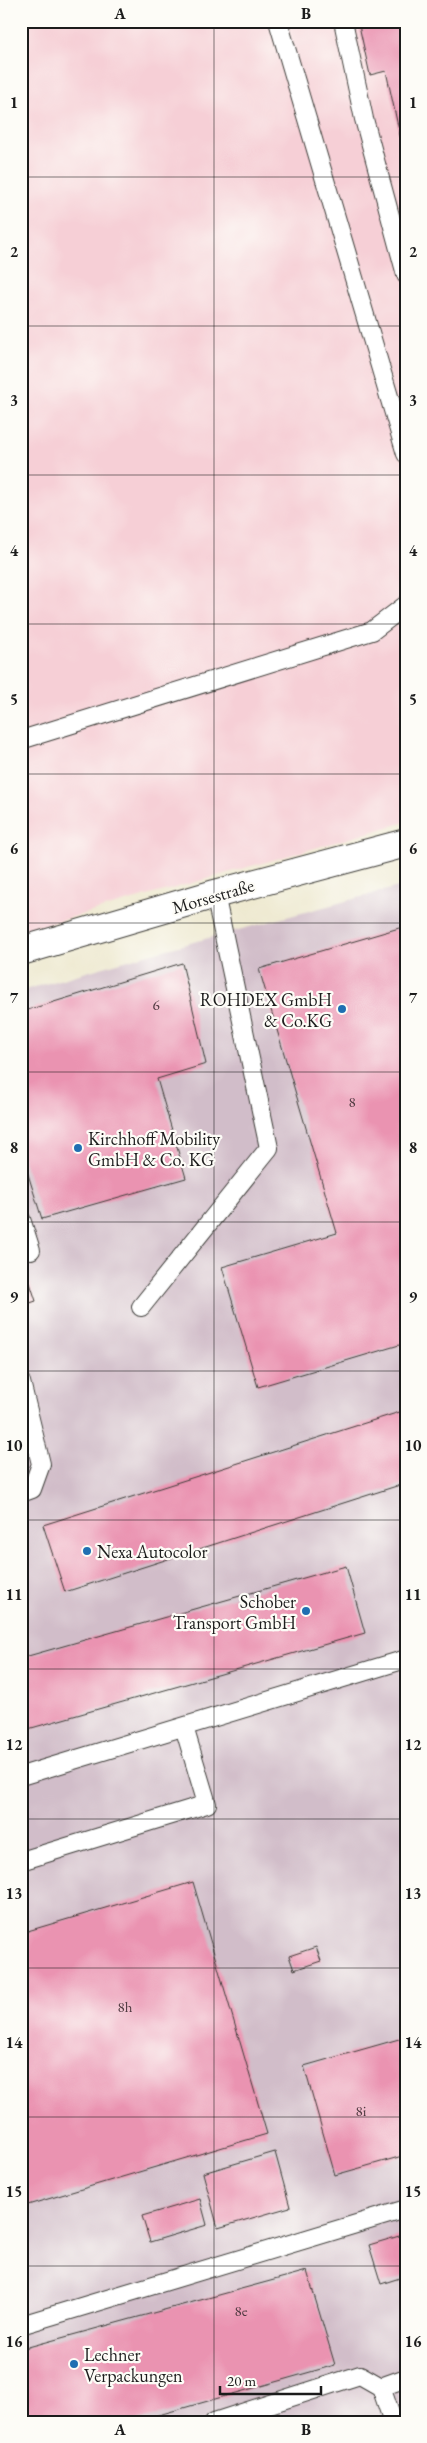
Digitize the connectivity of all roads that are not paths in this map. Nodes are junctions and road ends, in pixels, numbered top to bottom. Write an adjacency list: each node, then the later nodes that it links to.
1 (278, 21): 4 (lane)
2 (343, 21): 3 (lane)
3 (406, 275)
4 (406, 454)
5 (406, 606): 6 (lane)
6 (21, 740)
7 (406, 843): 8 (street, Morsestraße)
8 (215, 894): 9 (street, Morsestraße); 12 (lane)
9 (21, 951)
10 (21, 1219): 11 (lane)
11 (31, 1250)
12 (141, 1307)
13 (21, 1382): 14 (lane)
14 (21, 1493)
15 (406, 1659): 16 (lane)
16 (184, 1727): 17 (lane); 18 (lane)
17 (21, 1776)
18 (21, 1861)
19 (406, 2209): 20 (lane)
20 (21, 2325)
21 (406, 2378): 22 (lane)
22 (381, 2386): 23 (lane); 24 (lane)
23 (214, 2422)
24 (393, 2422)

